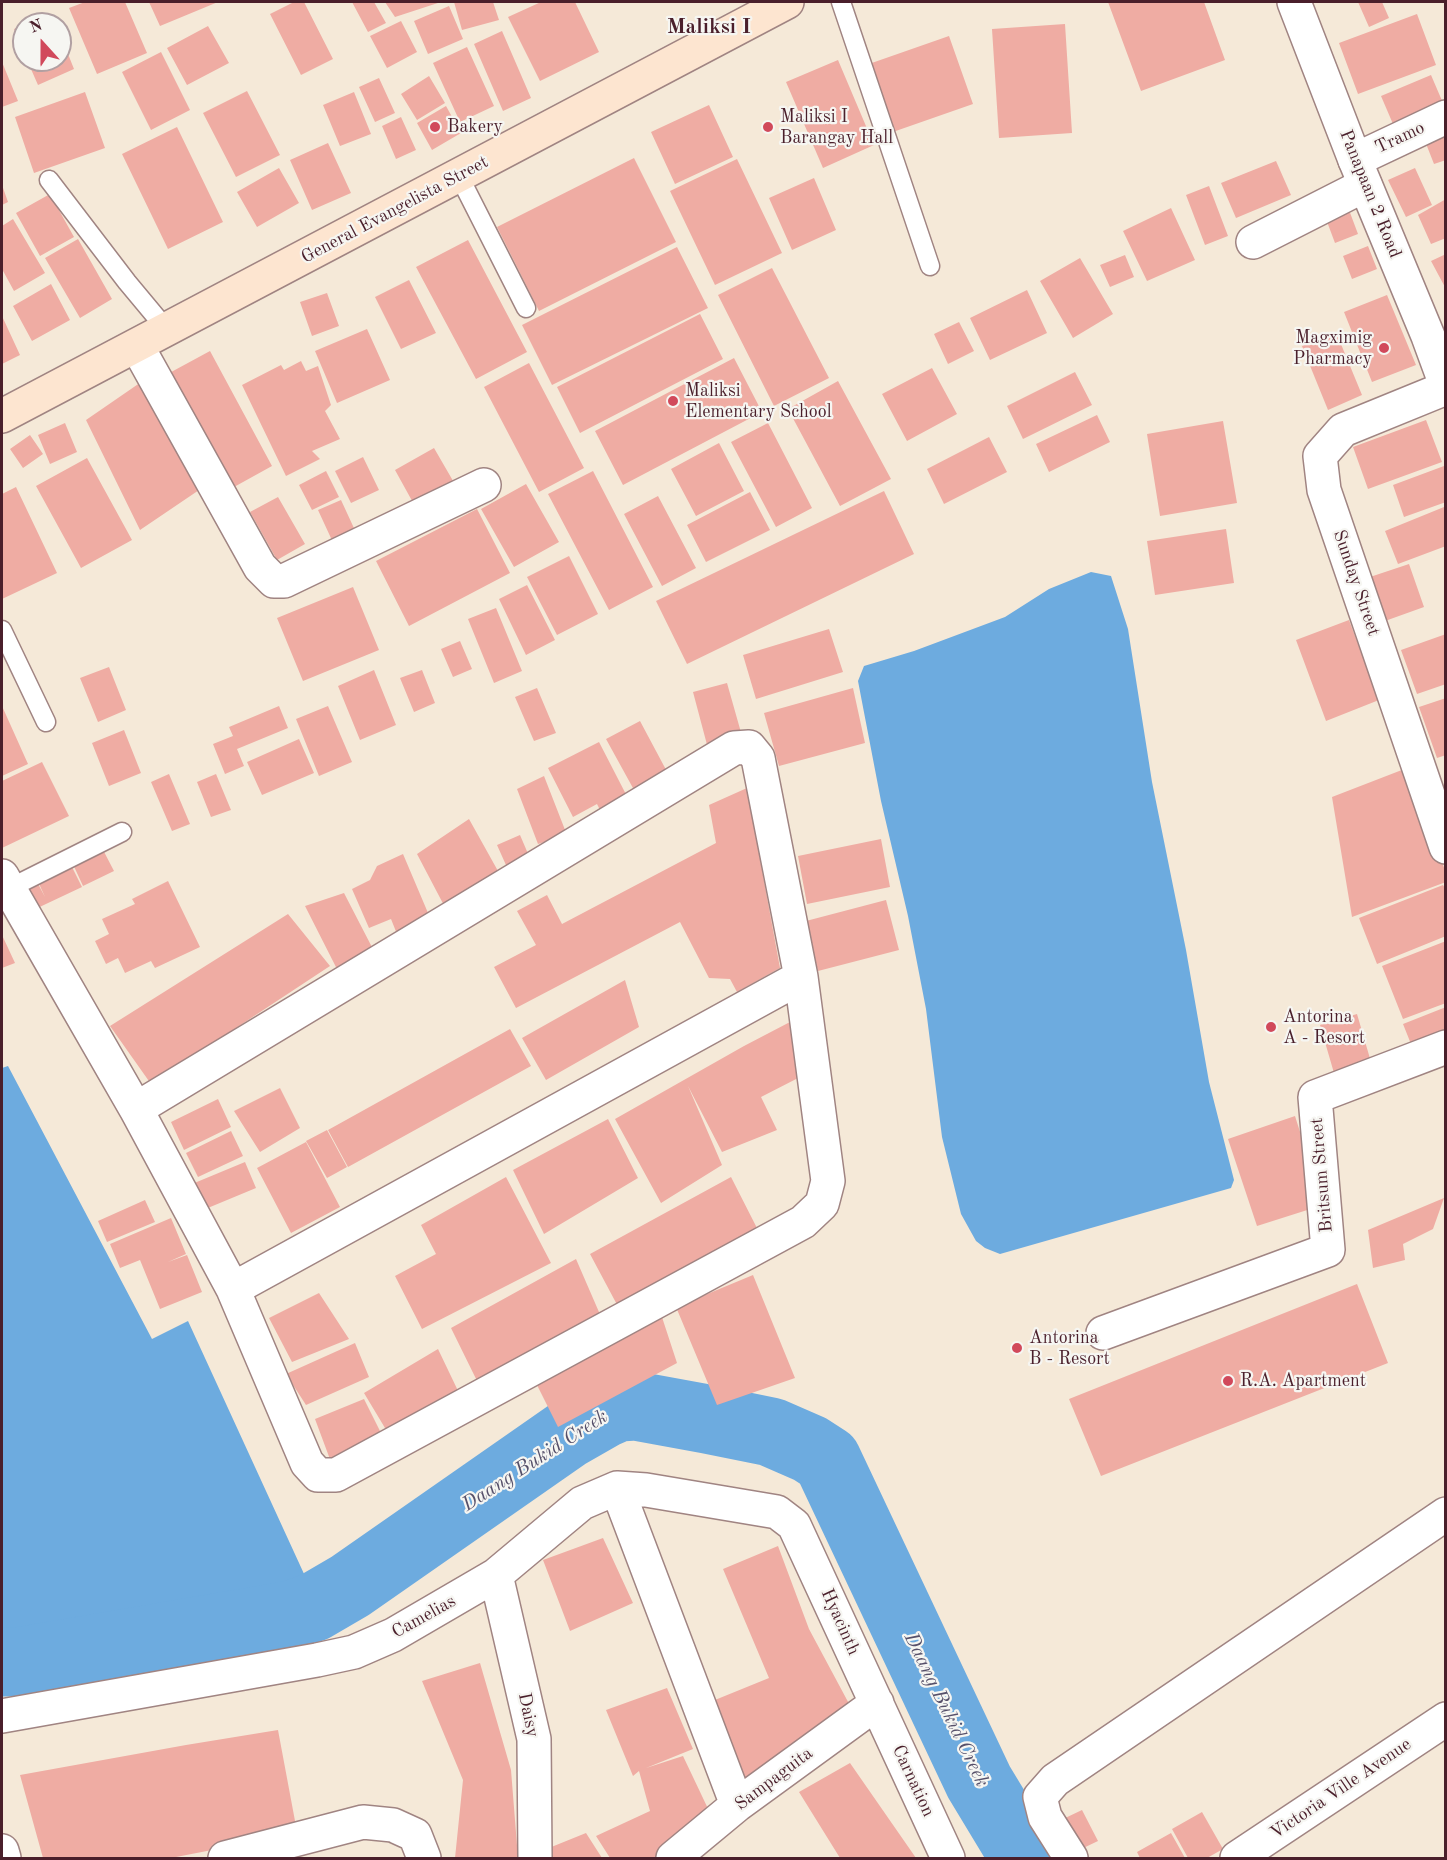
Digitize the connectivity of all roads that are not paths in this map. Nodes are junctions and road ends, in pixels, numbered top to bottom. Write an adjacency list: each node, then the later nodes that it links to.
1 (787, 2): 6 (main road, General Evangelista Street)
2 (841, 2): 9 (lane)
3 (1294, 2): 5 (street, Panapaan 2 Road)
4 (1446, 117): 5 (street, Tramo)
5 (1360, 172): 8 (street, Tramo); 13 (street, Panapaan 2 Road)
6 (459, 176): 10 (lane); 11 (main road, General Evangelista Street)
7 (49, 180): 11 (lane)
8 (1253, 242)
9 (930, 266)
10 (526, 308)
11 (167, 330): 12 (main road, General Evangelista Street)
12 (136, 346): 14 (main road, General Evangelista Street); 15 (street)
13 (1446, 386): 19 (street, Sunday Street)
14 (2, 416)
15 (484, 486)
16 (2, 630): 17 (lane)
17 (46, 722)
18 (122, 832): 20 (lane)
19 (1446, 847)
20 (5, 882): 23 (street)
21 (801, 977): 23 (street); 24 (street); 24 (street)
22 (1446, 1047): 25 (street, Britsum Street)
23 (136, 1109): 24 (street)
24 (233, 1289)
25 (1103, 1333)
26 (617, 1488): 28 (street, Camelias); 29 (street, Camelias); 33 (street)
27 (1446, 1514): 41 (street)
28 (804, 1542): 30 (street, Hyacinth)
29 (496, 1575): 31 (street, Camelias); 38 (street, Daisy)
30 (877, 1703): 33 (street, Sampaguita); 40 (street, Carnation)
31 (2, 1716)
32 (1446, 1719): 42 (street, Victoria Ville Avenue)
33 (737, 1805): 39 (street, Sampaguita)
34 (2, 1851): 35 (street)
35 (4, 1858)
36 (225, 1858): 37 (street)
37 (424, 1858)
38 (535, 1858)
39 (673, 1858)
40 (948, 1858)
41 (1071, 1858)
42 (1237, 1858)

